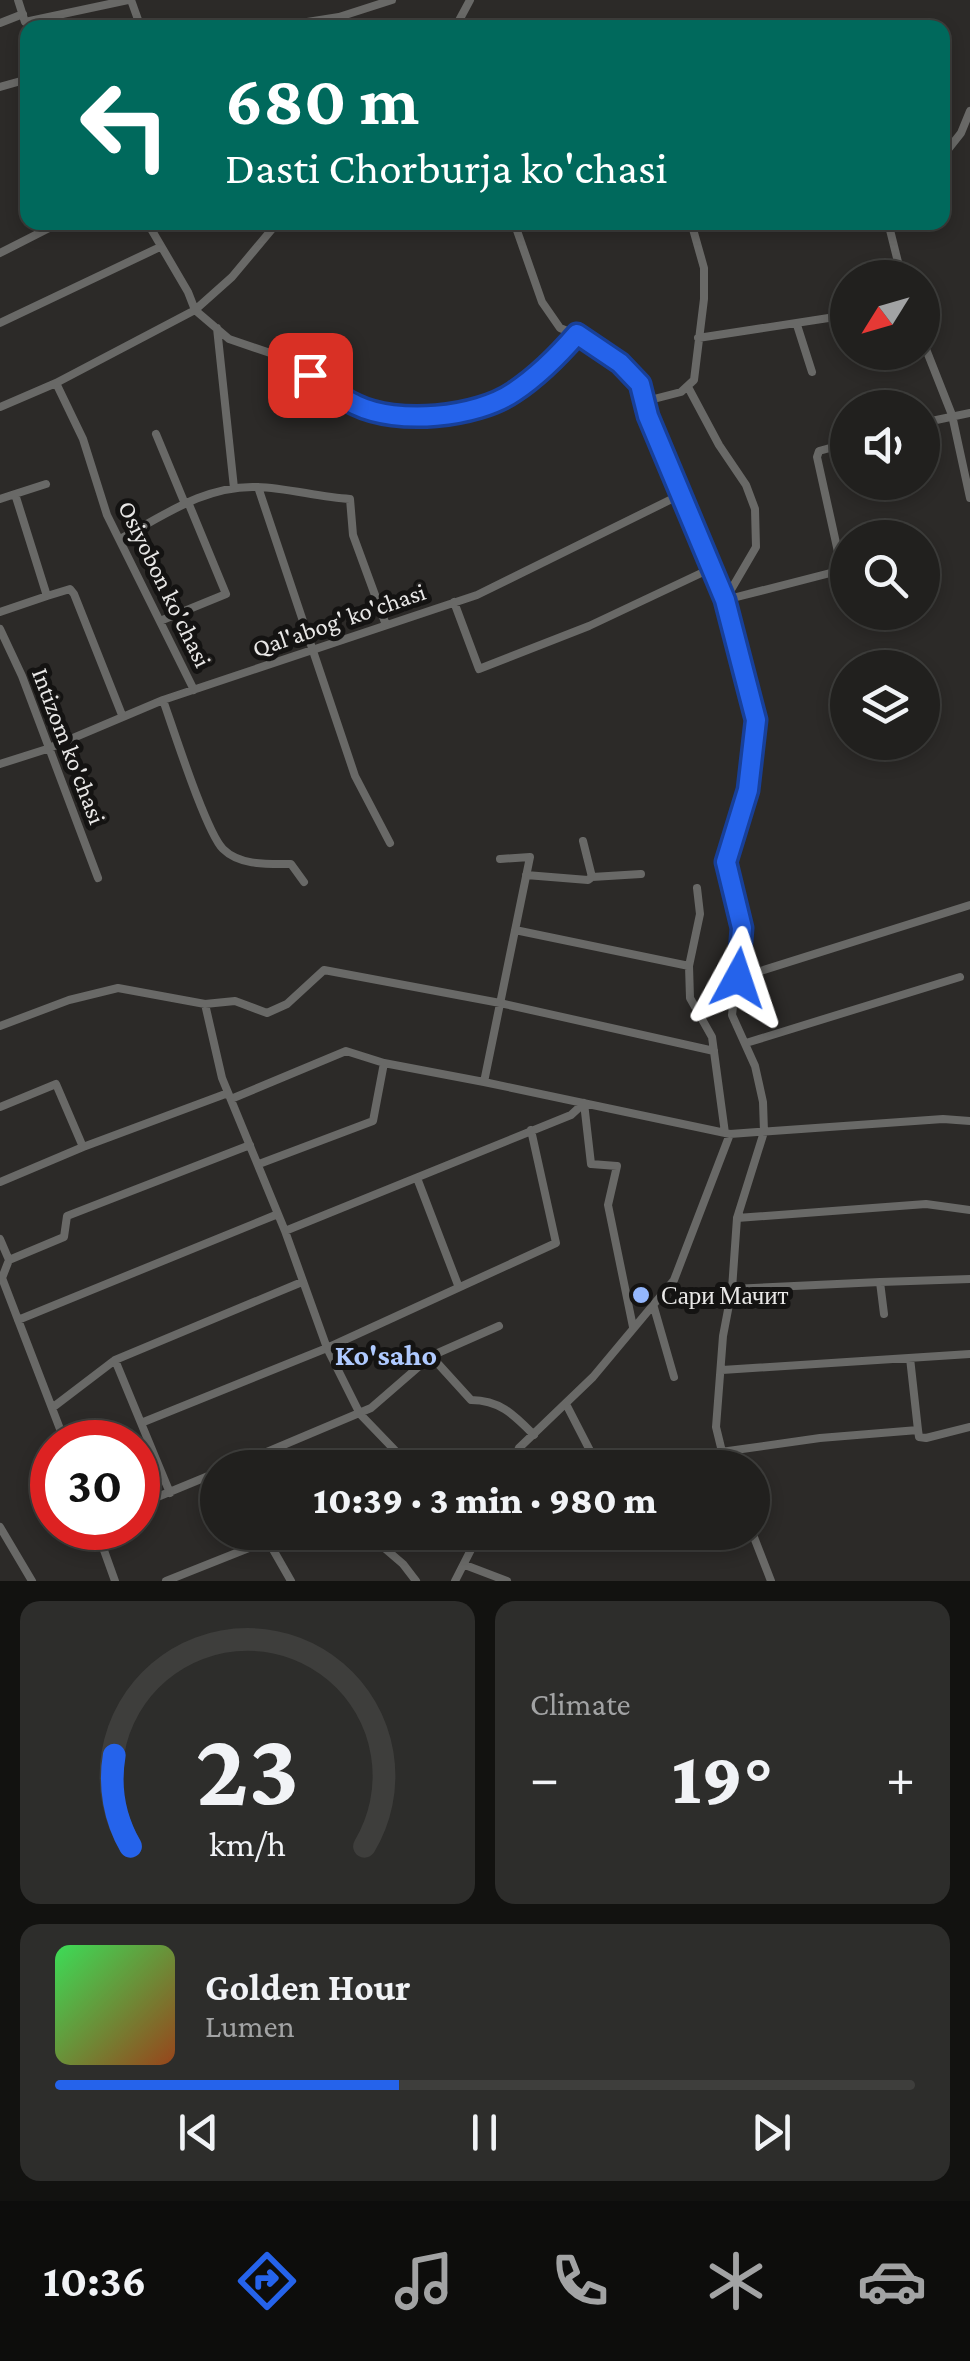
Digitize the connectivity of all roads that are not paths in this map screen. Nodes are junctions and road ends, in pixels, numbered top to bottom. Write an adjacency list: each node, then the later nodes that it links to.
1 (18, 0): 4 (street)
2 (130, 0): 6 (street)
3 (392, 0): 7 (street)
4 (23, 14): 5 (street); 8 (street)
5 (24, 20)
6 (35, 20)
7 (319, 20)
8 (0, 23)
9 (970, 111): 10 (street)
10 (950, 147)
11 (45, 230): 18 (street)
12 (151, 230): 17 (street)
13 (271, 230): 20 (street)
14 (517, 230): 25 (street)
15 (694, 230): 26 (street)
16 (890, 230): 19 (street)
17 (160, 247): 20 (street); 22 (street)
18 (0, 253)
19 (898, 260)
20 (195, 310): 24 (street); 29 (street)
21 (830, 319): 23 (street)
22 (0, 323)
23 (797, 325): 26 (street); 28 (street)
24 (217, 328): 25 (street); 40 (street)
25 (577, 334): 31 (street)
26 (698, 338): 30 (street)
27 (934, 370): 34 (street)
28 (812, 372)
29 (56, 383): 32 (street); 46 (street, Osiyobon ko'chasi)
30 (688, 387): 31 (street); 49 (street)
31 (646, 400): 42 (street)
32 (0, 407)
33 (970, 413): 34 (street)
34 (952, 415): 35 (street); 43 (street)
35 (940, 418)
36 (156, 434): 45 (street)
37 (830, 448): 49 (street)
38 (46, 484): 41 (street)
39 (258, 487): 40 (street); 53 (street); 55 (street)
40 (234, 488): 45 (street)
41 (15, 494): 44 (street); 48 (street)
42 (682, 494): 47 (street); 50 (street, Qal'abog' ko'chasi)
43 (970, 498)
44 (0, 499)
45 (186, 503): 46 (street); 52 (street)
46 (120, 539): 52 (street, Osiyobon ko'chasi)
47 (712, 568): 49 (street); 50 (street)
48 (47, 596): 51 (street); 58 (street)
49 (725, 600): 74 (street)
50 (454, 602): 53 (street, Qal'abog' ko'chasi)
51 (0, 612)
52 (160, 620): 56 (street, Osiyobon ko'chasi)
53 (386, 625): 55 (street, Qal'abog' ko'chasi)
54 (0, 630): 59 (street, Intizom ko'chasi)
55 (311, 649): 56 (street, Qal'abog' ko'chasi); 62 (street)
56 (194, 690): 57 (street, Qal'abog' ko'chasi)
57 (163, 700): 58 (street, Qal'abog' ko'chasi); 68 (street)
58 (122, 716): 59 (street, Qal'abog' ko'chasi)
59 (47, 749): 60 (street, Qal'abog' ko'chasi); 67 (street, Intizom ko'chasi)
60 (0, 764)
61 (583, 841): 66 (street)
62 (390, 843)
63 (500, 859): 65 (street)
64 (641, 874): 66 (street)
65 (526, 875): 66 (street); 71 (street)
66 (592, 876)
67 (98, 878)
68 (304, 882)
69 (697, 888): 72 (street)
70 (970, 905): 74 (street)
71 (515, 930): 72 (street); 75 (street)
72 (689, 966): 79 (street)
73 (960, 977): 78 (street)
74 (738, 978): 78 (street)
75 (500, 1002): 76 (street); 79 (street); 81 (street)
76 (205, 1004): 77 (street); 82 (street)
77 (0, 1026)
78 (746, 1043): 87 (street)
79 (714, 1051): 88 (street)
80 (384, 1062): 81 (street); 82 (street); 91 (street)
81 (484, 1082): 83 (street)
82 (230, 1096): 89 (street); 90 (street)
83 (584, 1103): 86 (street); 88 (street); 109 (street)
84 (0, 1107): 90 (street)
85 (970, 1121): 87 (street)
86 (531, 1130): 92 (street); 103 (street)
87 (764, 1132): 88 (street); 96 (street)
88 (728, 1133): 105 (street)
89 (250, 1145): 91 (street); 99 (street)
90 (82, 1147): 93 (street)
91 (259, 1164): 95 (street)
92 (416, 1178): 97 (street); 103 (street)
93 (0, 1182)
94 (970, 1210): 96 (street)
95 (278, 1214): 97 (street); 107 (street)
96 (737, 1218): 104 (street)
97 (285, 1231): 101 (street)
98 (0, 1239): 99 (street)
99 (9, 1260): 107 (street)
100 (970, 1279): 102 (street)
101 (302, 1282): 110 (street); 114 (street)
102 (880, 1282): 104 (street); 106 (street)
103 (458, 1285): 110 (street)
104 (732, 1289): 115 (street)
105 (653, 1304): 109 (street); 116 (street)
106 (884, 1314)
107 (18, 1320): 118 (street)
108 (499, 1326): 112 (street)
109 (633, 1327): 117 (street)
110 (327, 1348): 119 (street); 122 (street)
111 (970, 1354): 113 (street)
112 (431, 1356): 119 (street); 125 (street)
113 (910, 1358): 115 (street); 124 (street)
114 (115, 1360): 118 (street); 121 (street)
115 (722, 1370): 130 (street)
116 (674, 1377)
117 (566, 1404): 125 (street); 129 (street)
118 (52, 1408): 120 (street)
119 (360, 1414): 126 (street); 127 (street)
120 (57, 1420)
121 (140, 1420)
122 (148, 1420)
123 (970, 1428): 124 (street)
124 (918, 1430): 131 (street)
125 (534, 1435): 128 (street)
126 (272, 1450)
127 (395, 1450)
128 (518, 1450)
129 (590, 1450)
130 (721, 1450)
131 (735, 1450)
132 (160, 1469): 134 (street)
133 (200, 1480): 134 (street)
134 (170, 1493): 135 (street)
135 (160, 1497)
136 (0, 1527): 145 (street)
137 (104, 1550): 146 (street)
138 (247, 1550): 144 (street)
139 (273, 1550): 149 (street)
140 (387, 1550): 150 (street)
141 (472, 1550): 143 (street)
142 (759, 1550): 153 (street)
143 (465, 1565): 151 (street); 152 (street)
144 (195, 1570): 147 (street); 148 (street)
145 (32, 1581)
146 (115, 1581)
147 (166, 1581)
148 (202, 1581)
149 (291, 1581)
150 (416, 1581)
151 (455, 1581)
152 (508, 1581)
153 (771, 1581)

